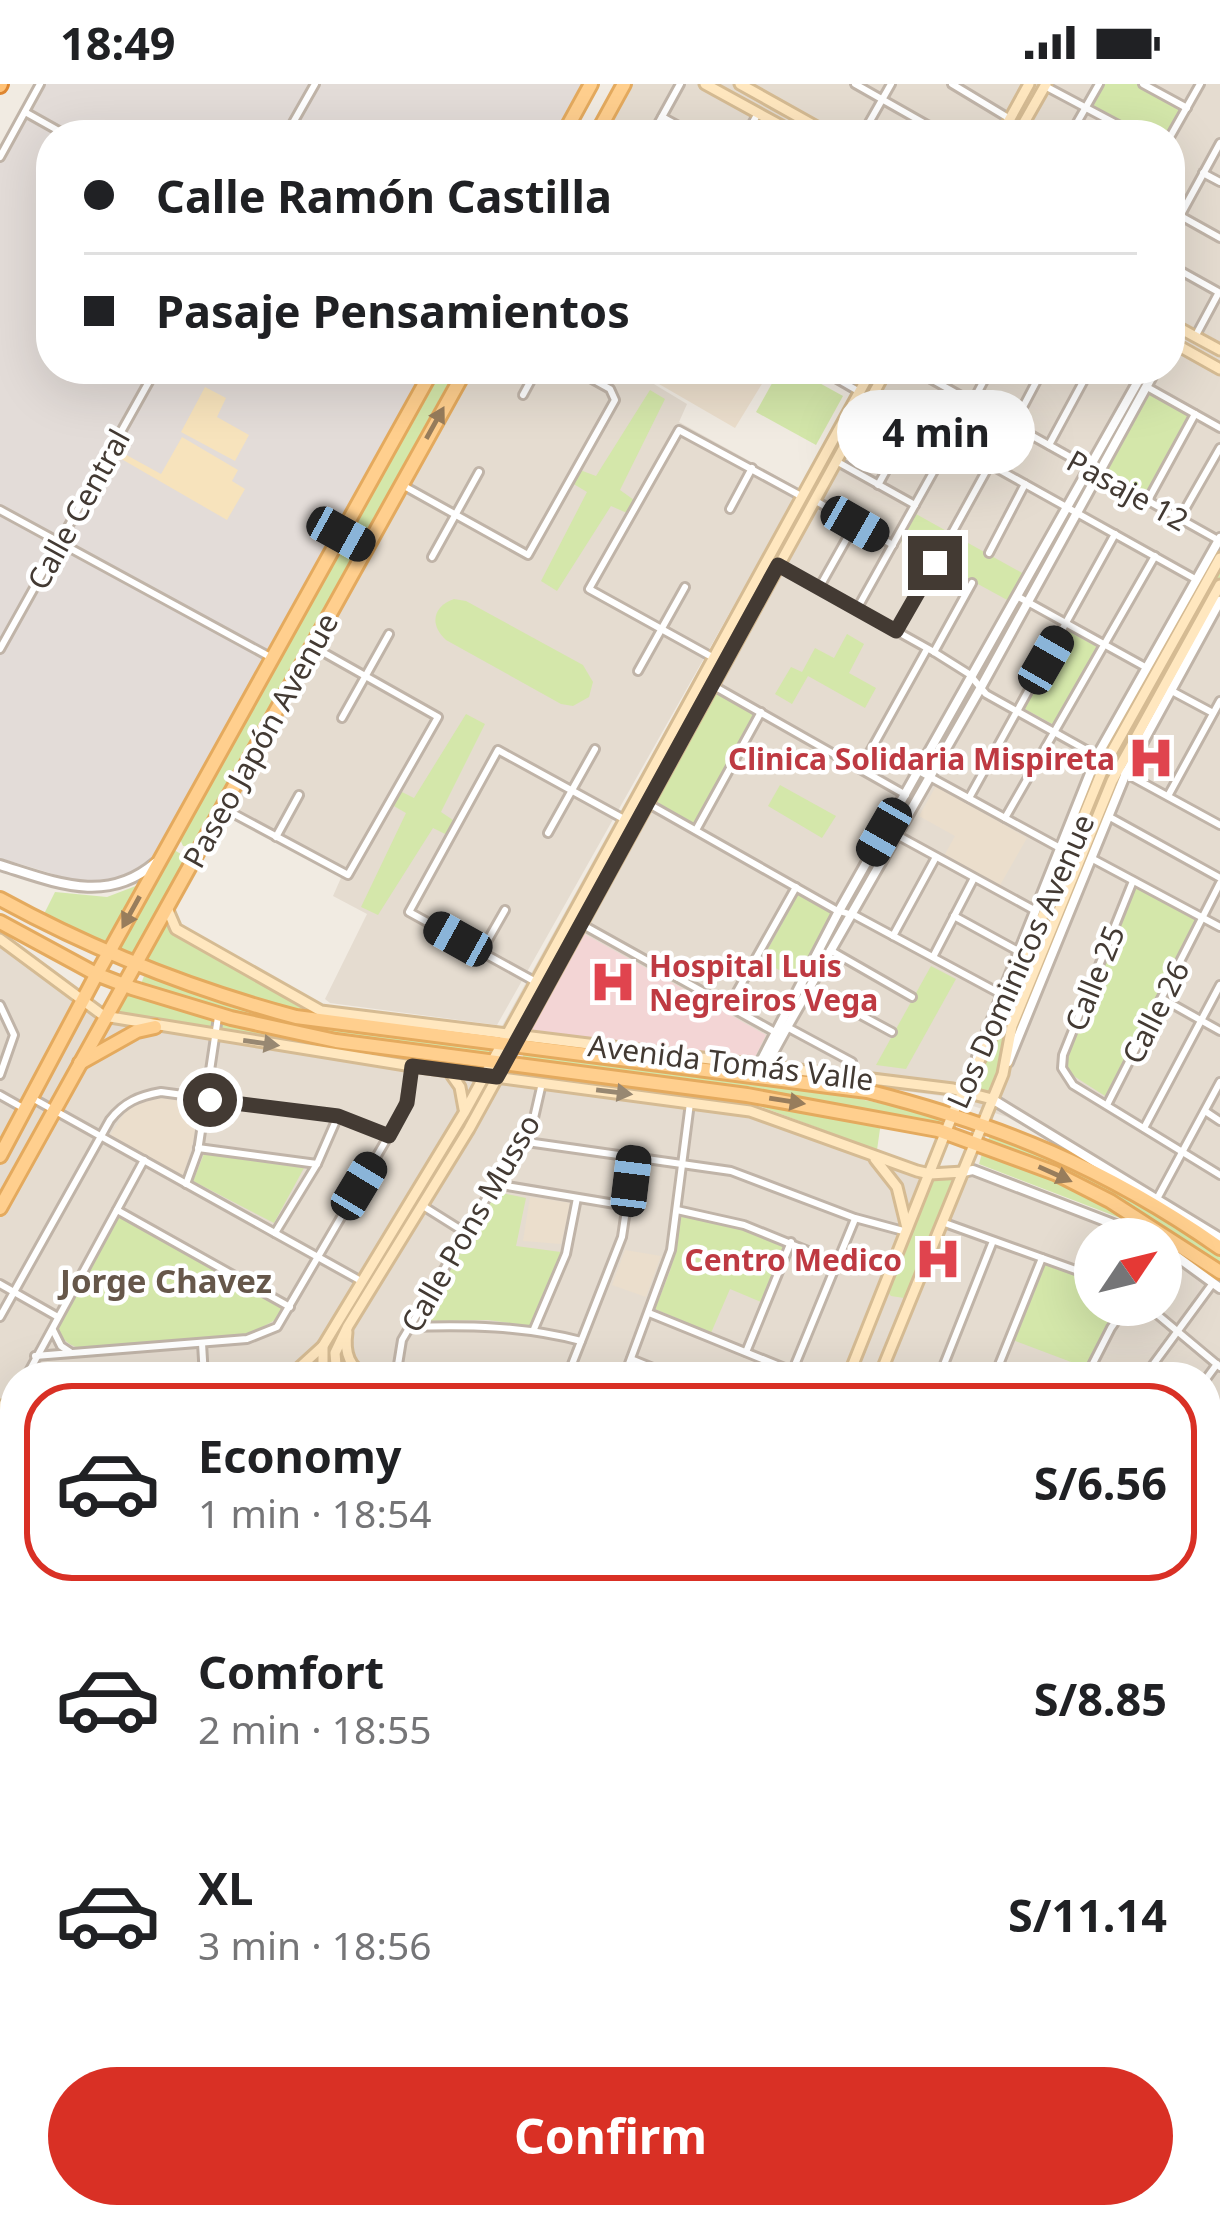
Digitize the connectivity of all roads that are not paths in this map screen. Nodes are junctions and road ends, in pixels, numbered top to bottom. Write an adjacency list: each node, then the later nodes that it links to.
1 (40, 84): 19 (street)
2 (315, 84): 24 (street)
3 (591, 84): 25 (main road)
4 (624, 84): 26 (main road)
5 (680, 84): 21 (street)
6 (705, 84): 20 (main road)
7 (740, 84): 31 (main road)
8 (855, 84): 16 (street)
9 (891, 84): 16 (street)
10 (952, 84): 22 (street)
11 (1099, 84): 17 (street)
12 (1143, 84): 18 (street)
13 (1200, 84): 18 (street)
14 (1027, 85): 15 (street); 22 (main road)
15 (1044, 88): 17 (street); 34 (main road)
16 (882, 99): 32 (street); 33 (street)
17 (1086, 107): 35 (street); 36 (street)
18 (1186, 108): 37 (street)
19 (25, 112): 23 (street); 39 (street)
20 (758, 113): 29 (street); 30 (main road)
21 (662, 117): 27 (street); 28 (street)
22 (1010, 119)
23 (39, 120)
24 (295, 120)
25 (571, 120)
26 (604, 120)
27 (660, 120)
28 (668, 120)
29 (754, 120)
30 (771, 120)
31 (804, 120)
32 (870, 120)
33 (919, 120)
34 (1026, 120)
35 (1079, 120)
36 (1110, 120)
37 (1179, 120)
38 (1220, 142): 40 (street)
39 (0, 157)
40 (1203, 173): 41 (street); 42 (street)
41 (1220, 182)
42 (1185, 207)
43 (1185, 219): 44 (street)
44 (1220, 238)
45 (1185, 274): 46 (street)
46 (1220, 292): 48 (street)
47 (1185, 331): 48 (main road)
48 (1195, 337): 50 (main road)
49 (1185, 349): 51 (main road)
50 (1220, 350)
51 (1220, 369)
52 (148, 384): 101 (street, Calle Central)
53 (425, 384): 98 (main road, Paseo Japón Avenue)
54 (458, 384): 83 (main road, Paseo Japón Avenue, one-way to 54)
55 (529, 384): 65 (street)
56 (598, 384): 94 (street)
57 (846, 384): 66 (street)
58 (868, 384): 66 (main road)
59 (874, 384): 66 (main road)
60 (937, 384): 67 (street, Pasaje 12)
61 (982, 384): 67 (street)
62 (1035, 384): 70 (street)
63 (1082, 384): 75 (street)
64 (1143, 384): 68 (street); 80 (street); 82 (street)
65 (523, 395)
66 (865, 395): 69 (street); 72 (main road); 73 (main road)
67 (972, 403): 70 (street, Pasaje 12)
68 (1196, 414): 71 (street); 88 (street)
69 (913, 422): 74 (street); 85 (street)
70 (1012, 426): 75 (street, Pasaje 12)
71 (1220, 428)
72 (835, 435): 73 (main road); 86 (main road)
73 (847, 441): 77 (main road)
74 (950, 442): 78 (street); 89 (street)
75 (1048, 446): 80 (street, Pasaje 12)
76 (1220, 448): 95 (street)
77 (836, 461): 85 (street); 87 (main road)
78 (990, 464): 84 (street); 97 (street)
79 (752, 468): 86 (street); 91 (street); 120 (street)
80 (1090, 469): 82 (street, Pasaje 12); 90 (street)
81 (479, 472): 94 (street)
82 (1100, 474): 88 (street, Pasaje 12); 93 (street)
83 (401, 484): 94 (street); 103 (main road, Paseo Japón Avenue)
84 (1025, 484): 90 (street); 104 (street)
85 (878, 485): 89 (street)
86 (801, 496): 127 (main road)
87 (814, 500): 96 (street); 109 (main road)
88 (1148, 501): 95 (street, Pasaje 12)
89 (915, 505): 102 (street)
90 (1067, 507): 93 (street); 115 (street)
91 (730, 509)
92 (0, 510): 101 (street)
93 (1078, 513): 99 (street); 117 (street)
94 (455, 514): 106 (street)
95 (1180, 518): 100 (street, Pasaje 12)
96 (855, 524): 102 (street); 114 (street)
97 (952, 533)
98 (341, 534): 103 (main road); 128 (main road, Paseo Japón Avenue)
99 (1115, 534): 105 (street); 119 (street)
100 (1219, 539): 110 (street)
101 (59, 543): 125 (street, Calle Central); 128 (street)
102 (892, 545): 118 (street)
103 (366, 548): 124 (main road, Paseo Japón Avenue)
104 (988, 553)
105 (1155, 556): 110 (street); 123 (street)
106 (432, 557)
107 (1220, 558): 220 (main road, Los Dominicos Avenue)
108 (935, 563): 121 (street)
109 (778, 565): 114 (street); 133 (main road)
110 (1197, 580): 129 (street)
111 (972, 584): 126 (street)
112 (1220, 585): 147 (main road, Los Dominicos Avenue)
113 (685, 587): 120 (street)
114 (819, 588): 118 (street)
115 (1017, 596): 117 (street); 132 (street)
116 (1220, 601): 135 (street)
117 (1027, 602): 119 (street); 134 (street)
118 (857, 609): 121 (street)
119 (1067, 624): 123 (street); 137 (street)
120 (662, 629): 127 (street); 130 (street)
121 (896, 631): 126 (street)
122 (389, 634): 131 (street)
123 (1104, 644): 129 (street); 141 (street)
124 (312, 646): 131 (street); 155 (main road, Paseo Japón Avenue)
125 (0, 649)
126 (931, 651): 132 (street); 146 (street)
127 (712, 657): 142 (main road)
128 (272, 658): 165 (main road, Paseo Japón Avenue)
129 (1147, 668): 145 (street)
130 (638, 671)
131 (365, 676): 140 (street); 163 (street)
132 (972, 678): 134 (street); 148 (street)
133 (712, 685): 138 (street); 143 (main road)
134 (980, 689): 137 (street); 148 (street)
135 (1170, 690): 139 (street); 147 (street)
136 (1220, 701): 139 (street)
137 (1018, 710): 141 (street); 153 (street)
138 (760, 712): 146 (street); 160 (street)
139 (1213, 713): 152 (street)
140 (342, 718)
141 (1055, 731): 145 (street); 158 (street)
142 (666, 738): 143 (main road); 157 (main road)
143 (679, 745): 154 (main road)
144 (595, 748): 149 (street)
145 (1097, 756): 164 (street)
146 (860, 768): 151 (street)
147 (1122, 771): 152 (street); 156 (street); 225 (main road, Los Dominicos Avenue)
148 (924, 773): 151 (street); 153 (street); 162 (street)
149 (572, 790): 157 (street); 161 (street); 190 (street)
150 (299, 795): 163 (street)
151 (906, 795): 178 (street)
152 (1168, 796): 159 (street)
153 (969, 799): 158 (street)
154 (646, 803): 160 (street); 184 (main road)
155 (223, 808): 163 (street); 168 (main road, Paseo Japón Avenue)
156 (1108, 816): 167 (street); 171 (street)
157 (622, 818): 181 (main road)
158 (1005, 818): 164 (street)
159 (1220, 824)
160 (695, 830): 173 (street)
161 (548, 833)
162 (896, 834): 166 (street); 179 (street)
163 (276, 837)
164 (1060, 848): 177 (street)
165 (166, 849): 168 (main road); 169 (street); 191 (main road, Paseo Japón Avenue, one-way to 191)
166 (936, 857): 170 (street); 186 (street)
167 (1091, 857): 172 (street); 225 (street)
168 (194, 860): 175 (main road, Paseo Japón Avenue)
169 (0, 865)
170 (974, 878): 177 (street); 180 (street)
171 (1220, 880): 182 (street, Calle 26)
172 (1133, 881): 182 (street); 237 (street, Calle 25)
173 (796, 887): 178 (street); 204 (street)
174 (0, 898): 191 (main road)
175 (167, 908): 193 (main road, Paseo Japón Avenue); 214 (main road, Avenida Tomás Valle)
176 (506, 910): 190 (street)
177 (1034, 910): 189 (street)
178 (839, 911): 179 (street); 211 (street)
179 (850, 914): 186 (street); 188 (street)
180 (954, 916): 189 (street); 192 (street)
181 (568, 917): 184 (main road); 195 (main road)
182 (1203, 918): 185 (street); 201 (street, Calle 26)
183 (0, 922): 194 (main road)
184 (580, 923): 204 (street); 214 (main road)
185 (1220, 927)
186 (893, 936): 192 (street)
187 (0, 939): 202 (main road, Avenida Tomás Valle)
188 (830, 950): 198 (street); 200 (street)
189 (1018, 951): 199 (street)
190 (481, 952): 195 (street)
191 (108, 954): 193 (main road); 194 (main road, Paseo Japón Avenue)
192 (933, 957): 199 (street)
193 (134, 966): 196 (main road, Paseo Japón Avenue); 214 (main road)
194 (96, 974): 196 (main road); 202 (main road, Paseo Japón Avenue)
195 (533, 981): 214 (main road)
196 (123, 985): 205 (main road); 206 (main road, Paseo Japón Avenue)
197 (1220, 985): 207 (street)
198 (809, 987): 209 (street); 212 (street)
199 (1001, 994): 220 (street)
200 (912, 997)
201 (1162, 999): 207 (street); 237 (street, Calle 26)
202 (83, 1002): 206 (main road, Avenida Tomás Valle); 236 (main road, Paseo Japón Avenue)
203 (0, 1005): 216 (street)
204 (729, 1006): 211 (street)
205 (219, 1014): 213 (street); 215 (main road)
206 (104, 1016): 208 (main road, Avenida Tomás Valle); 219 (main road, Paseo Japón Avenue)
207 (1201, 1021): 210 (street); 245 (street)
208 (154, 1027): 213 (main road, Avenida Tomás Valle); 219 (main road)
209 (787, 1027): 218 (street); 223 (street)
210 (1220, 1031)
211 (775, 1032): 222 (street)
212 (892, 1032)
213 (215, 1037): 215 (main road, Avenida Tomás Valle, one-way to 215); 234 (street)
214 (509, 1040): 217 (main road); 222 (main road, Avenida Tomás Valle); 241 (main road)
215 (413, 1058): 217 (main road); 224 (main road, Avenida Tomás Valle); 248 (street)
216 (4, 1059): 226 (street)
217 (498, 1061): 221 (main road); 227 (main road); 228 (main road)
218 (852, 1062)
219 (80, 1064): 238 (main road, Paseo Japón Avenue)
220 (974, 1066): 231 (main road, Los Dominicos Avenue)
221 (543, 1068): 230 (street, Calle Pons Musso); 232 (main road)
222 (757, 1068): 223 (main road, Avenida Tomás Valle)
223 (770, 1069): 231 (main road, Avenida Tomás Valle)
224 (448, 1070): 227 (main road, Avenida Tomás Valle); 240 (main road)
225 (1003, 1074): 235 (main road, Los Dominicos Avenue)
226 (0, 1075)
227 (483, 1075): 228 (main road, Avenida Tomás Valle); 240 (main road)
228 (497, 1077): 230 (main road, Avenida Tomás Valle); 266 (main road)
229 (1220, 1082): 239 (street)
230 (542, 1083): 232 (main road, Avenida Tomás Valle, one-way to 232); 250 (street, Calle Pons Musso)
231 (963, 1090): 235 (main road, Avenida Tomás Valle); 241 (main road, Los Dominicos Avenue)
232 (691, 1094): 246 (main road, one-way to 246); 255 (main road, Avenida Tomás Valle); 257 (street)
233 (0, 1095): 236 (street)
234 (203, 1099): 242 (street); 247 (street); 251 (street)
235 (992, 1100): 244 (main road, Los Dominicos Avenue); 264 (street, Avenida Tomás Valle)
236 (29, 1104): 238 (street); 253 (main road, Paseo Japón Avenue)
237 (1107, 1106): 245 (street)
238 (54, 1110): 247 (street); 268 (main road, Paseo Japón Avenue)
239 (1205, 1112): 243 (street); 252 (street)
240 (464, 1113): 287 (main road)
241 (953, 1114): 244 (main road); 246 (main road, Los Dominicos Avenue)
242 (338, 1116): 248 (street); 258 (street)
243 (1220, 1121)
244 (982, 1124): 249 (main road, Los Dominicos Avenue); 280 (main road)
245 (1144, 1128): 252 (street)
246 (946, 1132): 249 (main road); 260 (main road, Los Dominicos Avenue)
247 (101, 1136): 256 (street); 289 (street)
248 (389, 1136): 281 (street)
249 (976, 1141): 259 (main road, Los Dominicos Avenue); 286 (main road, one-way to 286)
250 (520, 1142): 254 (street); 263 (street, Calle Pons Musso)
251 (198, 1148): 258 (street); 262 (street)
252 (1184, 1153): 261 (street); 264 (street)
253 (0, 1156)
254 (634, 1156): 257 (street); 267 (street)
255 (875, 1159): 260 (main road, Avenida Tomás Valle); 274 (main road)
256 (144, 1160): 262 (street); 269 (street)
257 (684, 1161): 270 (street); 271 (street)
258 (316, 1164): 275 (street)
259 (963, 1172): 260 (main road, Avenida Tomás Valle); 272 (street, Avenida Tomás Valle); 273 (main road, Los Dominicos Avenue)
260 (930, 1174): 274 (main road, Los Dominicos Avenue)
261 (1220, 1175)
262 (186, 1184): 275 (street)
263 (495, 1184): 265 (street); 276 (street, Calle Pons Musso)
264 (1158, 1197): 277 (street, Avenida Tomás Valle)
265 (577, 1198): 267 (street); 301 (street)
266 (423, 1206): 276 (street); 296 (main road)
267 (628, 1206): 303 (street)
268 (0, 1208)
269 (117, 1210): 291 (street); 294 (street)
270 (677, 1210): 279 (street); 293 (street)
271 (855, 1218): 274 (street); 284 (street)
272 (1097, 1218)
273 (942, 1222): 278 (street); 292 (main road, Los Dominicos Avenue)
274 (907, 1232): 290 (main road, Los Dominicos Avenue)
275 (275, 1233): 281 (street)
276 (466, 1233): 300 (street, Calle Pons Musso)
277 (1220, 1238)
278 (993, 1241): 282 (street); 324 (street)
279 (791, 1242): 284 (street); 306 (street)
280 (1220, 1248)
281 (318, 1257): 287 (street); 291 (street)
282 (1042, 1258): 285 (street); 325 (street)
283 (1182, 1258): 286 (street)
284 (835, 1262): 321 (street)
285 (1074, 1269)
286 (1218, 1279): 302 (street)
287 (361, 1281): 305 (main road)
288 (0, 1284): 289 (street)
289 (14, 1292): 294 (street); 295 (street)
290 (880, 1298): 292 (main road); 322 (main road, Los Dominicos Avenue)
291 (290, 1307): 304 (street)
292 (906, 1309): 323 (main road, Los Dominicos Avenue)
293 (650, 1313): 306 (street); 309 (street)
294 (58, 1316): 299 (street)
295 (0, 1317)
296 (348, 1326): 314 (main road); 315 (main road)
297 (1115, 1326): 326 (street)
298 (1173, 1326): 302 (street)
299 (52, 1327): 307 (street); 308 (street)
300 (410, 1327): 301 (street); 316 (street, Calle Pons Musso)
301 (534, 1329): 303 (street)
302 (1177, 1329): 327 (street); 328 (street)
303 (581, 1341): 317 (street)
304 (202, 1342): 307 (street); 311 (street)
305 (322, 1346): 312 (main road); 313 (main road)
306 (746, 1352): 320 (street)
307 (71, 1353): 308 (street)
308 (35, 1356): 310 (street)
309 (631, 1359): 318 (street); 319 (street)
310 (32, 1362)
311 (204, 1362)
312 (309, 1362)
313 (323, 1362)
314 (336, 1362)
315 (351, 1362)
316 (398, 1362)
317 (573, 1362)
318 (630, 1362)
319 (638, 1362)
320 (766, 1362)
321 (796, 1362)
322 (854, 1362)
323 (885, 1362)
324 (945, 1362)
325 (1000, 1362)
326 (1095, 1362)
327 (1154, 1362)
328 (1214, 1362)

